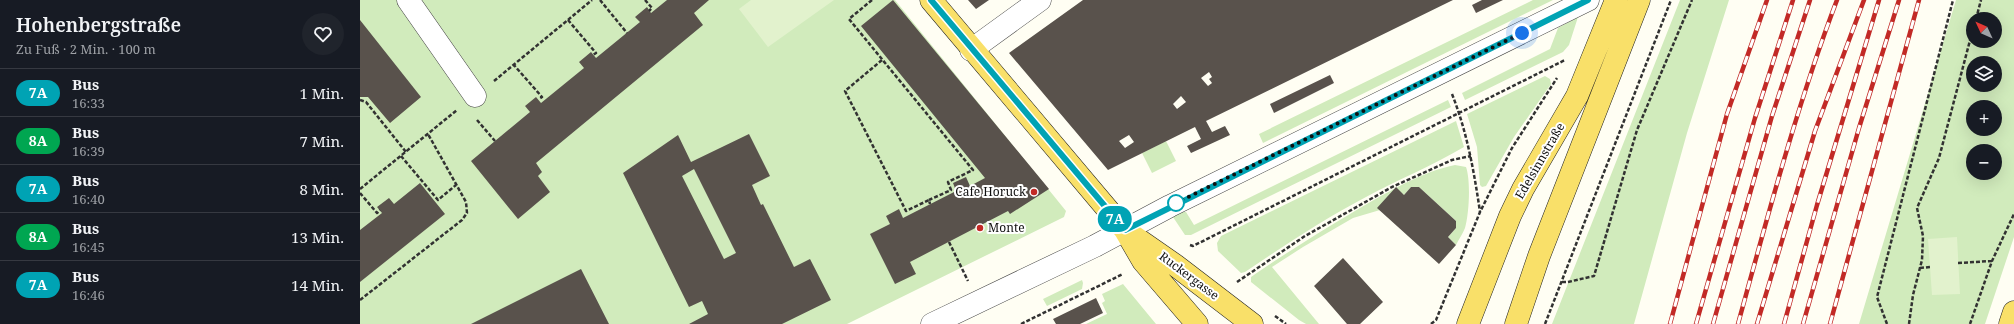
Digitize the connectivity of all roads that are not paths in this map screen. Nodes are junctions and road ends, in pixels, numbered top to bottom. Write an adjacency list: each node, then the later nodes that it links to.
1 (408, 0): 8 (street)
2 (931, 0): 7 (main road, Ruckergasse)
3 (1040, 0): 7 (street)
4 (1588, 0): 9 (street)
5 (1616, 0): 14 (main road, Edelsinnstraße)
6 (1639, 0): 15 (main road)
7 (971, 50): 9 (main road, Ruckergasse)
8 (475, 106)
9 (1125, 230): 11 (street); 12 (main road, Ruckergasse); 13 (main road, Ruckergasse)
10 (2014, 312): 16 (main road)
11 (932, 324)
12 (1197, 324)
13 (1252, 324)
14 (1468, 324)
15 (1516, 324)
16 (2010, 324)

